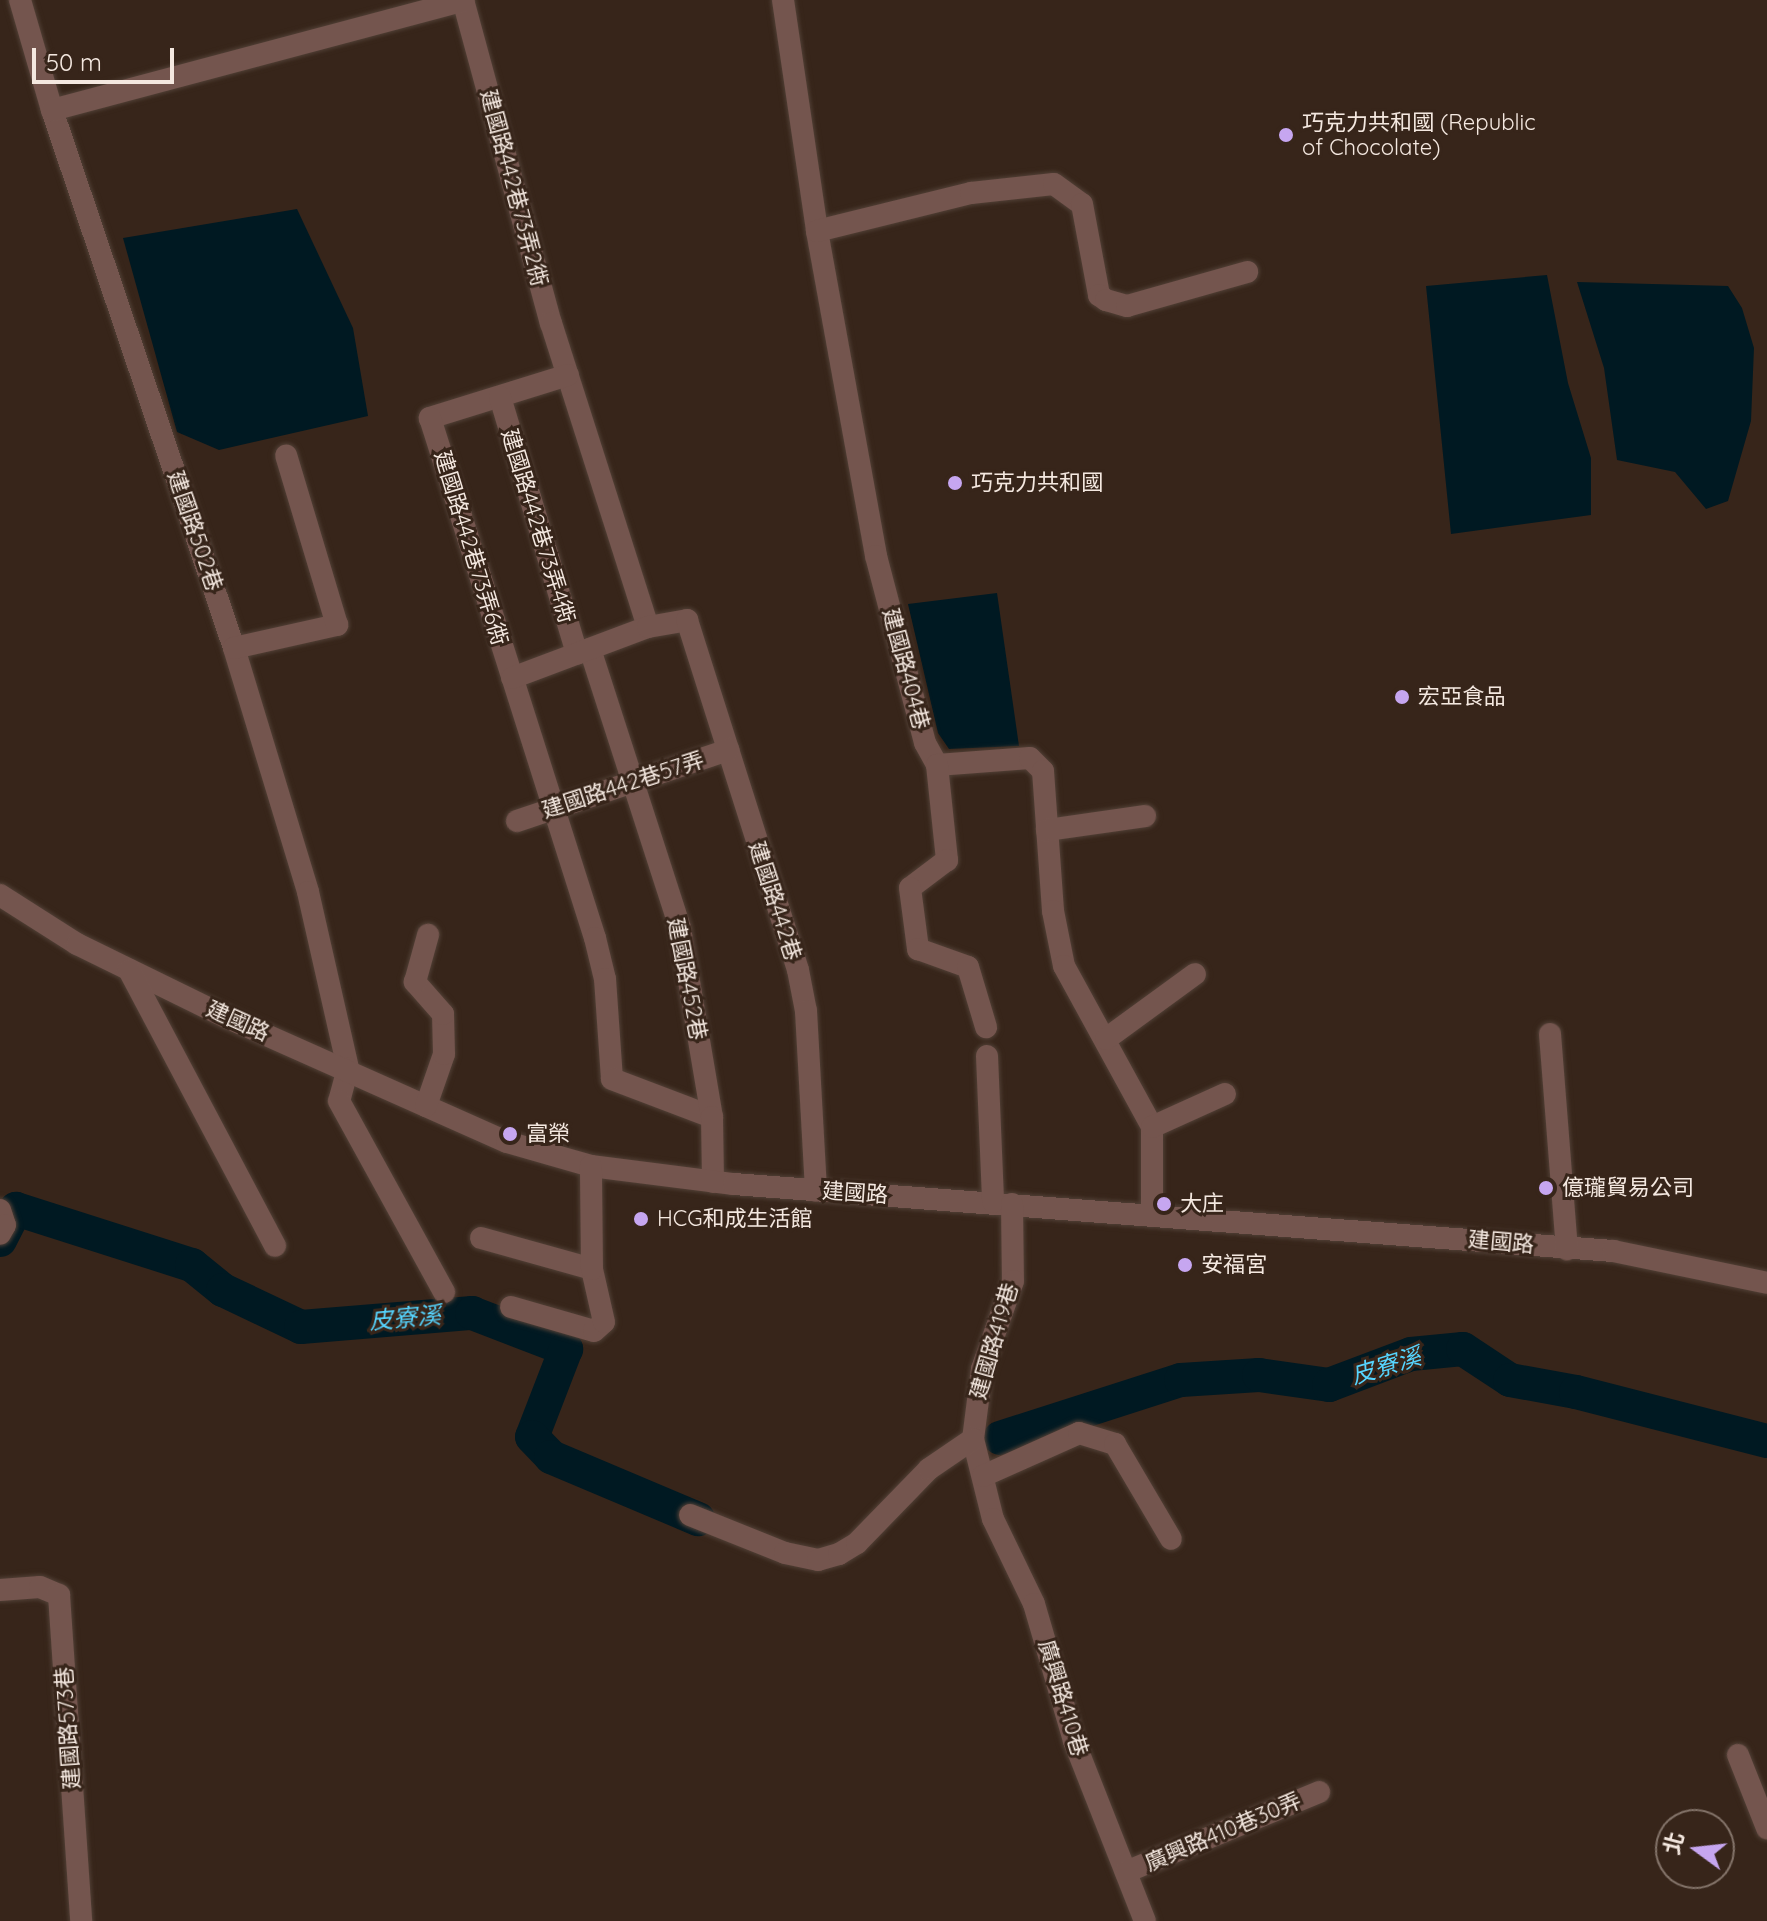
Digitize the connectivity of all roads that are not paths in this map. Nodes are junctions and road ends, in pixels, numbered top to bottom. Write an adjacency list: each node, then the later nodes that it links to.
1 (20, 0): 4 (street, 建國路502巷)
2 (464, 0): 4 (street); 7 (street, 建國路442巷73弄2衖)
3 (783, 0): 5 (street, 建國路404巷)
4 (52, 110): 11 (street, 建國路502巷)
5 (817, 231): 6 (street); 15 (street, 建國路404巷)
6 (1247, 272)
7 (568, 375): 8 (street); 10 (street, 建國路442巷73弄2衖)
8 (500, 397): 12 (street, 建國路442巷73弄4衖); 13 (street, 建國路442巷73弄6衖)
9 (286, 455): 11 (street)
10 (648, 627): 12 (street); 14 (street, 建國路442巷)
11 (234, 648): 29 (street, 建國路502巷)
12 (584, 651): 13 (street); 16 (street, 建國路442巷73弄4衖)
13 (512, 678): 17 (street, 建國路442巷73弄6衖)
14 (728, 750): 16 (street, 建國路442巷57弄); 36 (street, 建國路442巷)
15 (937, 765): 20 (street); 25 (street, 建國路404巷)
16 (630, 783): 17 (street, 建國路442巷57弄); 32 (street, 建國路452巷)
17 (552, 809): 19 (street, 建國路442巷57弄); 32 (street, 建國路442巷73弄6衖)
18 (1145, 816): 20 (street)
19 (517, 821)
20 (1047, 830): 27 (street)
21 (0, 895): 23 (street, 建國路)
22 (428, 935): 31 (street)
23 (129, 970): 29 (street, 建國路); 42 (street)
24 (1195, 974): 27 (street)
25 (986, 1027)
26 (1550, 1034): 43 (street)
27 (1106, 1039): 33 (street)
28 (987, 1056): 37 (street, 建國路419巷)
29 (348, 1068): 31 (street, 建國路); 46 (street)
30 (1225, 1094): 33 (street)
31 (426, 1106): 34 (street, 建國路)
32 (712, 1117): 35 (street, 建國路452巷)
33 (1152, 1127): 39 (street)
34 (591, 1166): 35 (street, 建國路); 44 (street)
35 (713, 1182): 36 (street, 建國路)
36 (816, 1191): 37 (street, 建國路)
37 (1002, 1203): 39 (street, 建國路); 48 (street, 建國路419巷)
38 (0, 1210): 40 (street)
39 (1152, 1215): 43 (street, 建國路)
40 (0, 1234)
41 (481, 1238): 44 (street)
42 (275, 1246)
43 (1567, 1249): 45 (street, 建國路)
44 (592, 1269): 47 (street)
45 (1767, 1283)
46 (444, 1292)
47 (511, 1307)
48 (973, 1439): 49 (street, 建國路419巷); 50 (street)
49 (983, 1476): 51 (street); 56 (street, 廣興路410巷)
50 (690, 1515)
51 (1171, 1539)
52 (0, 1590): 57 (street, 建國路573巷)
53 (1738, 1755): 55 (street)
54 (1319, 1792): 56 (street, 廣興路410巷30弄)
55 (1767, 1828)
56 (1126, 1872): 58 (street, 廣興路410巷)
57 (81, 1921)
58 (1145, 1921)

